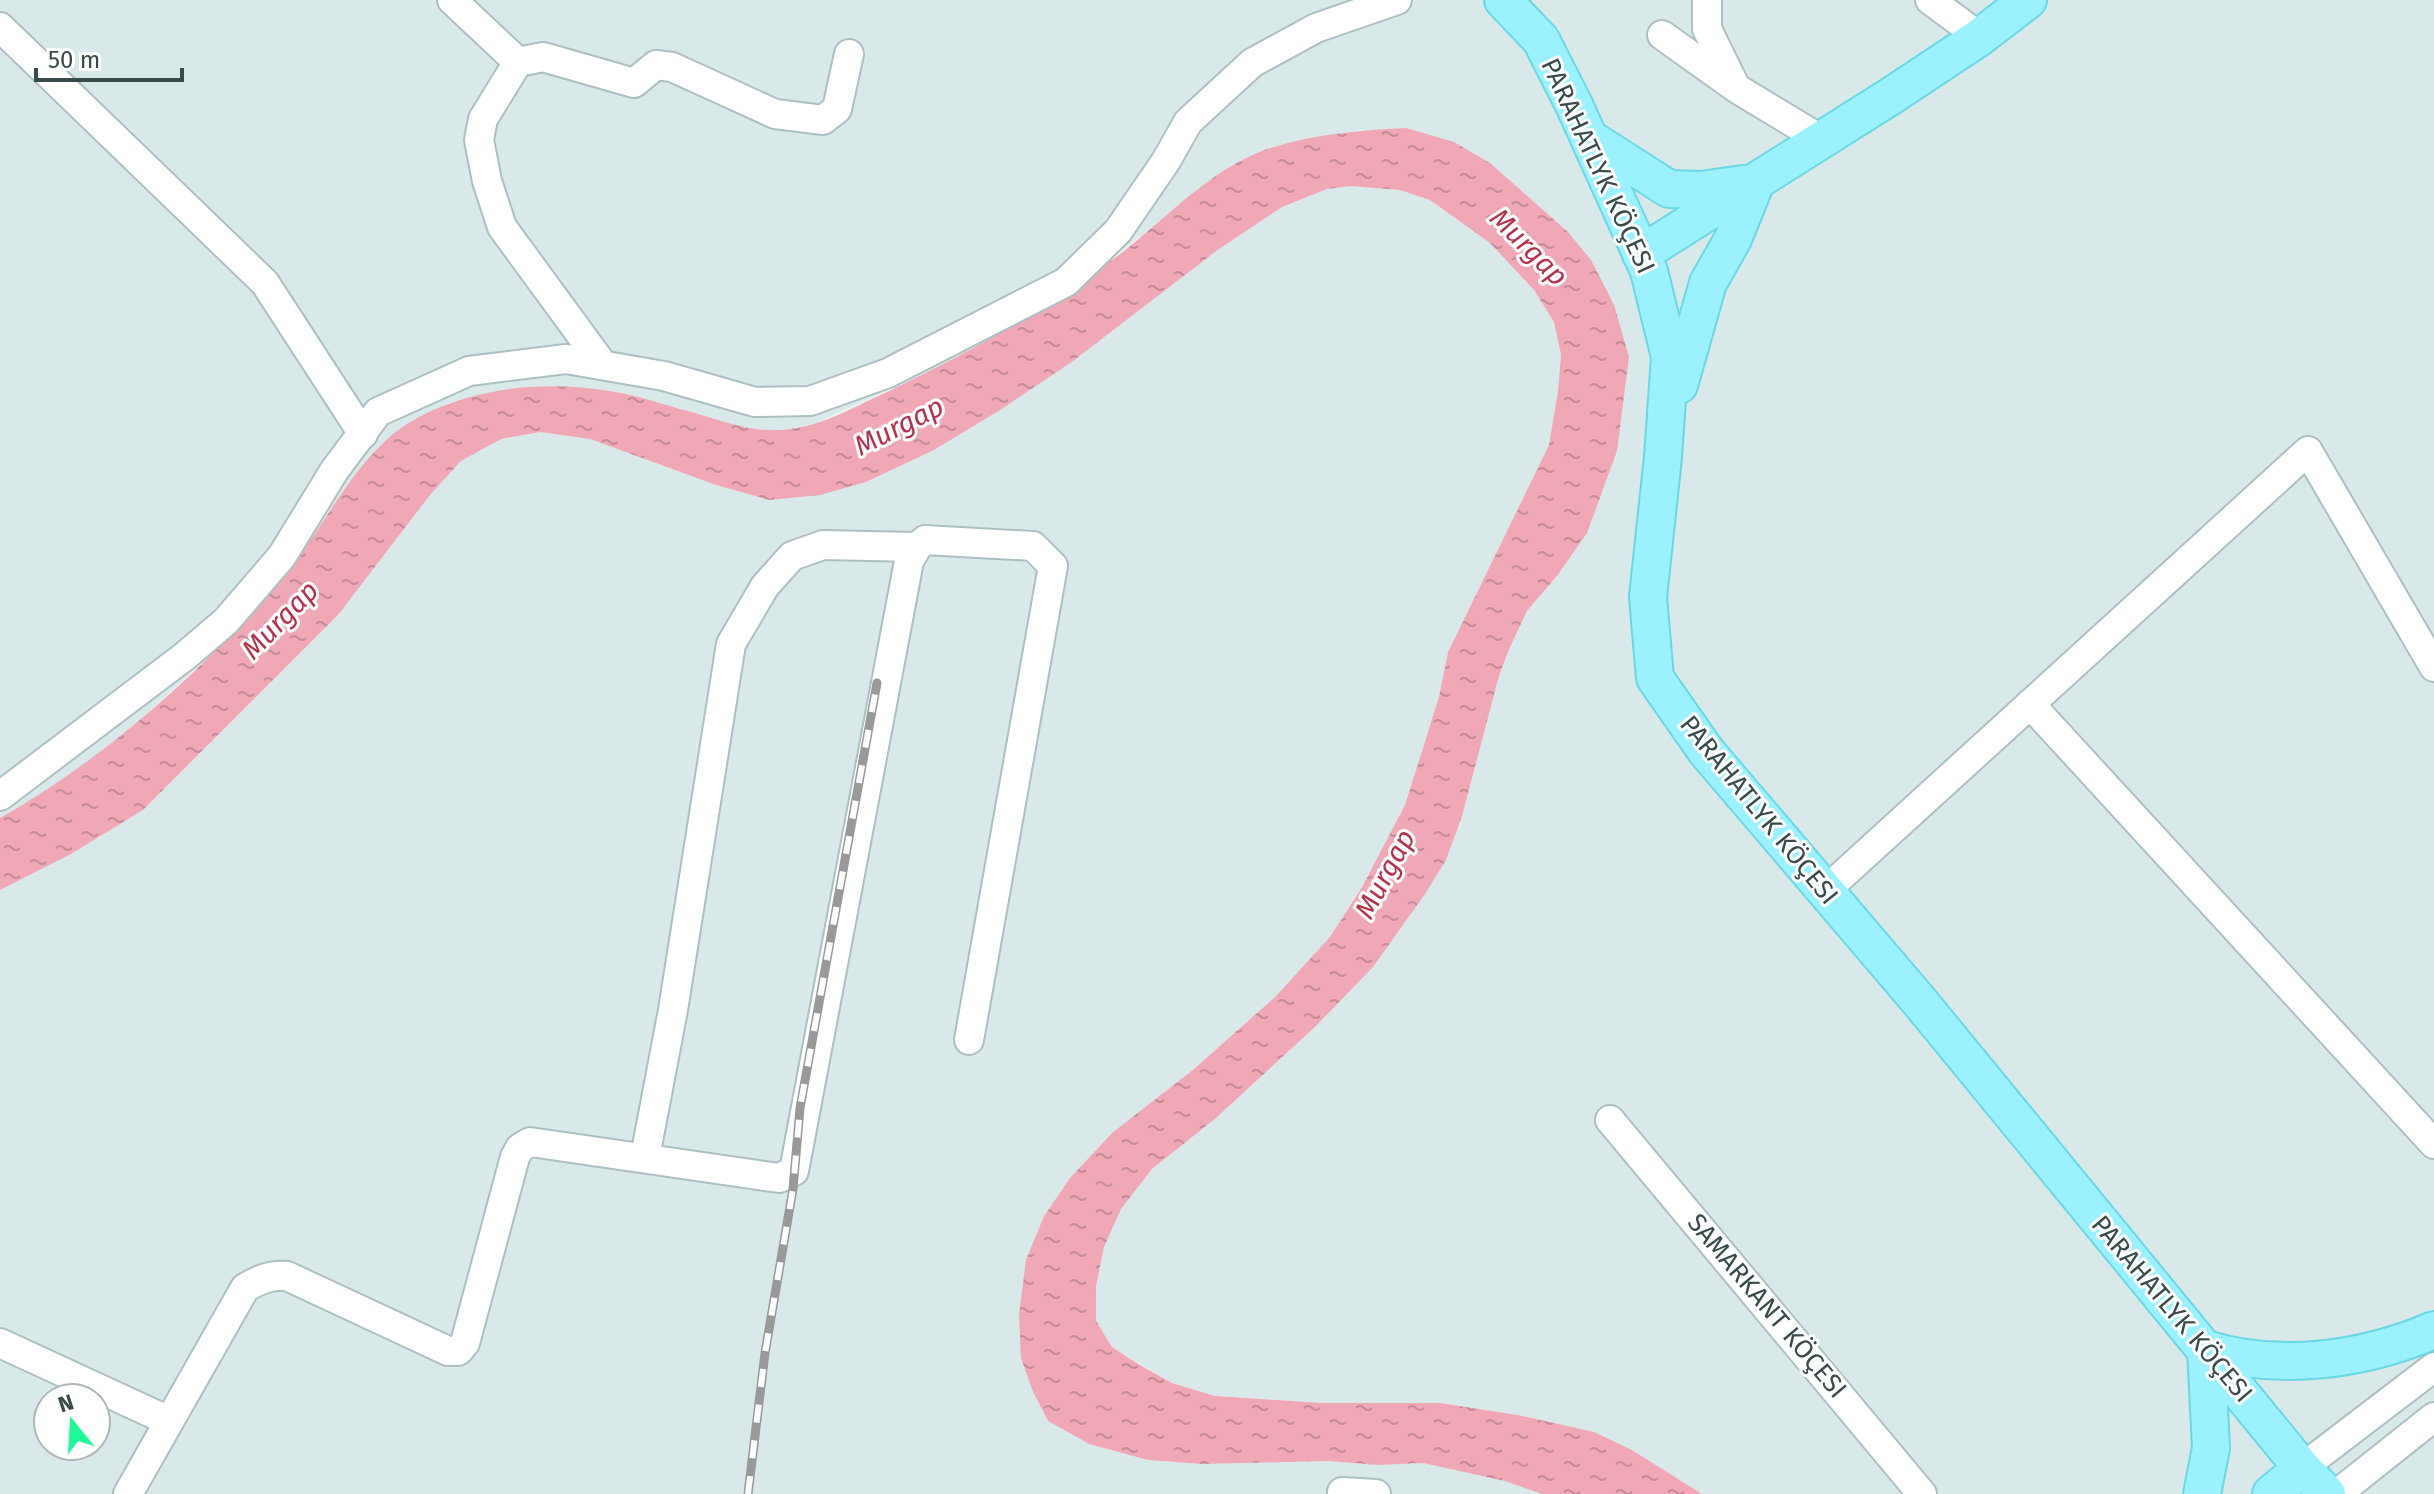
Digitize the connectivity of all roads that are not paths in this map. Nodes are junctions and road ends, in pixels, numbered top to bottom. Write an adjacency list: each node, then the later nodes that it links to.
1 (452, 0): 11 (street)
2 (1397, 0): 17 (street)
3 (1503, 0): 13 (main road, PARAHATLYK KÖÇESI)
4 (1707, 0): 12 (street)
5 (1930, 0): 9 (street)
6 (2028, 0): 9 (main road)
7 (0, 27): 18 (street)
8 (1662, 35): 12 (street)
9 (1980, 37): 14 (main road)
10 (849, 54): 11 (street)
11 (518, 62): 17 (street)
12 (1736, 88): 14 (street)
13 (1588, 137): 15 (main road); 16 (main road, PARAHATLYK KÖÇESI)
14 (1822, 140): 15 (main road)
15 (1756, 182): 16 (main road); 19 (main road)
16 (1641, 254): 19 (main road, PARAHATLYK KÖÇESI)
17 (603, 365): 18 (street)
18 (363, 434): 23 (street)
19 (1664, 444): 24 (main road, PARAHATLYK KÖÇESI)
20 (917, 547): 25 (street); 28 (street); 28 (street)
21 (2434, 667): 22 (street)
22 (2030, 704): 24 (street); 27 (street)
23 (0, 796)
24 (1825, 891): 31 (main road, PARAHATLYK KÖÇESI)
25 (969, 1040)
26 (1610, 1120): 39 (street, SAMARKANT KÖÇESI)
27 (2434, 1144)
28 (645, 1157): 34 (street)
29 (2434, 1330): 31 (main road)
30 (0, 1343): 34 (street)
31 (2206, 1349): 35 (main road, PARAHATLYK KÖÇESI); 40 (main road)
32 (2434, 1367): 35 (street)
33 (2434, 1417): 43 (street)
34 (169, 1421): 37 (street)
35 (2302, 1468): 41 (main road); 42 (main road, PARAHATLYK KÖÇESI)
36 (1342, 1492): 38 (street)
37 (128, 1494)
38 (1376, 1494)
39 (1922, 1494)
40 (2202, 1494)
41 (2271, 1494)
42 (2327, 1494)
43 (2337, 1494)

